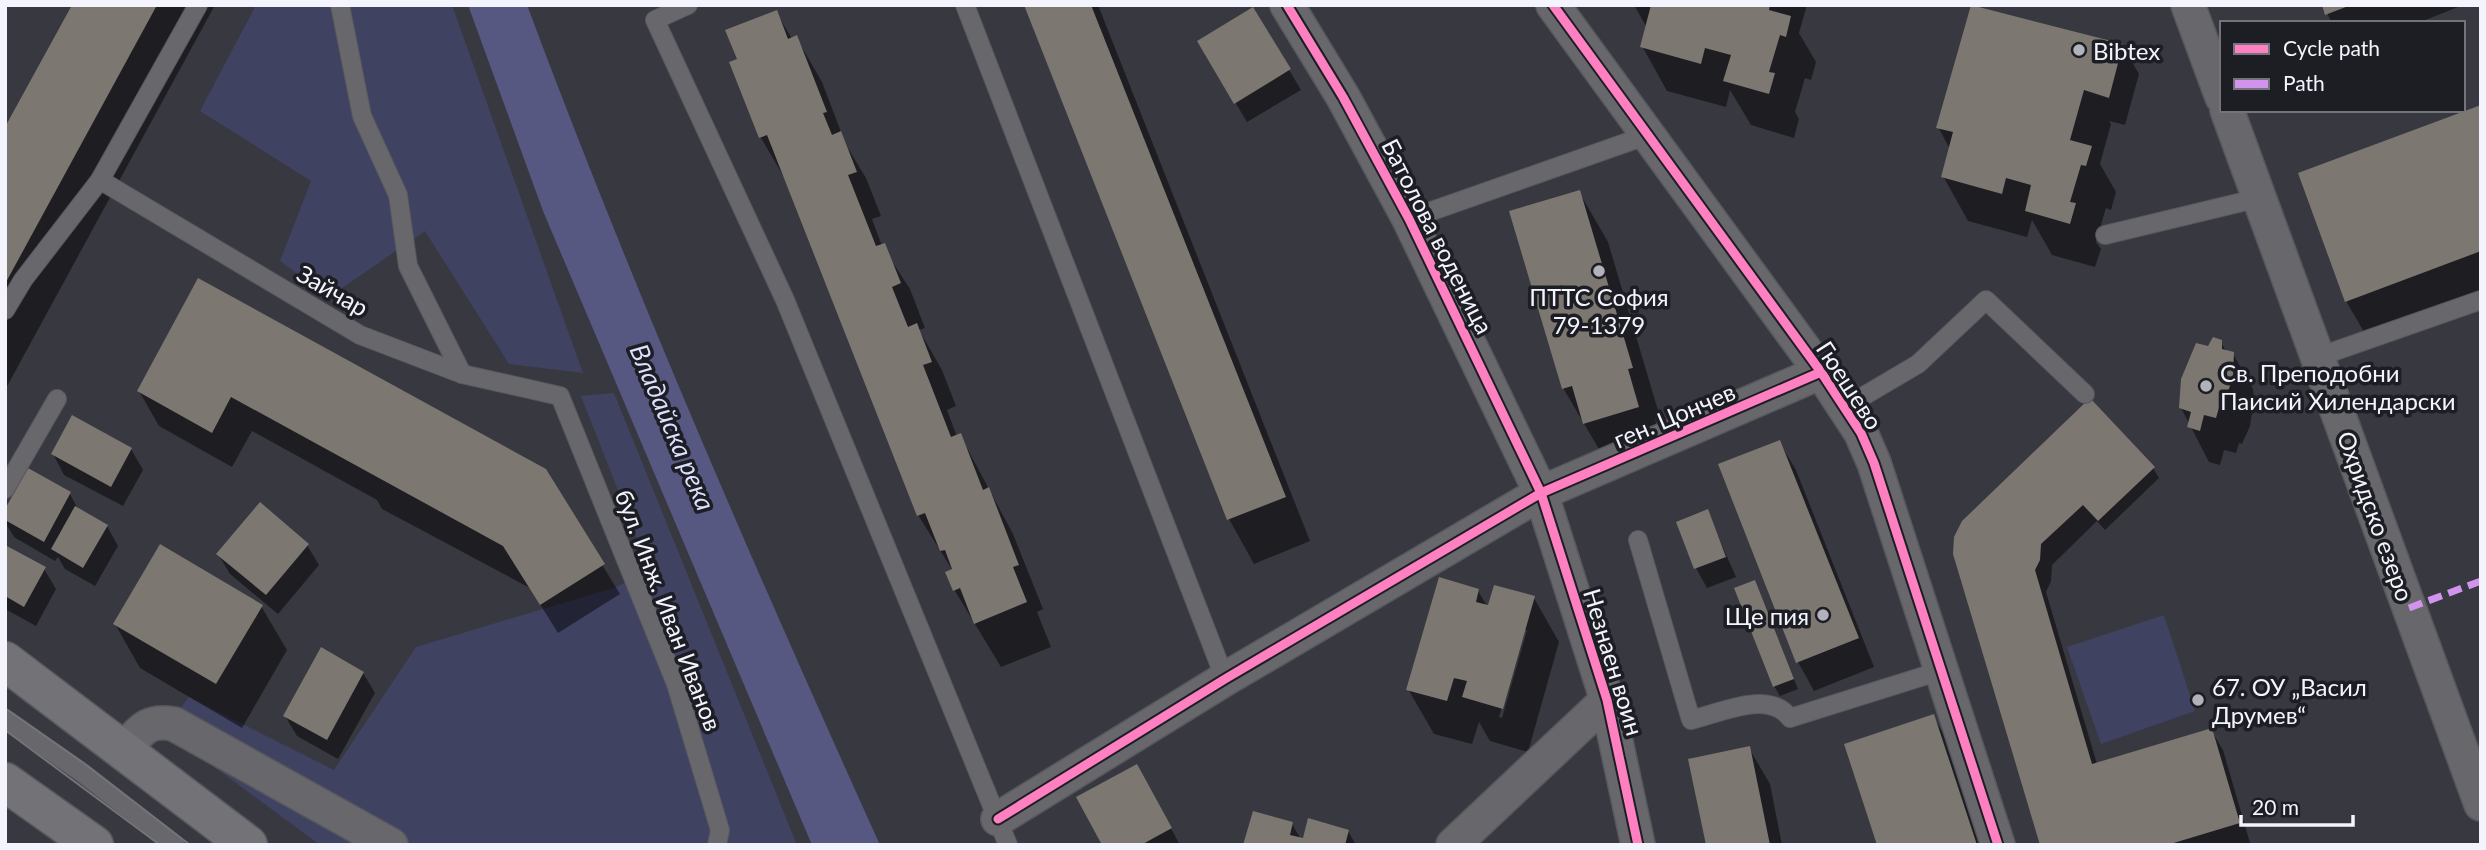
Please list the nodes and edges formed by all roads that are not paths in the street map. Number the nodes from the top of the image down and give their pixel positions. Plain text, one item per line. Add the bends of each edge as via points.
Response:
1 (198, 5) edge
2 (340, 5) edge
3 (688, 5) edge
4 (965, 5) edge
5 (1287, 5) edge
6 (1553, 5) edge
7 (2188, 5) edge
8 (2220, 92) edge
9 (2228, 112) edge
10 (1648, 135) junction
11 (100, 180) junction
12 (2259, 198) junction
13 (1409, 219) junction
14 (2105, 235) dead end
15 (2481, 300) edge
16 (5, 310) edge
17 (2318, 357) junction
18 (1821, 372) junction
19 (462, 374) junction
20 (2085, 394) dead end
21 (560, 396) joint
22 (57, 399) dead end
23 (1846, 407) junction
24 (5, 489) edge
25 (1541, 492) junction
26 (1638, 540) dead end
27 (5, 661) edge
28 (1940, 671) junction
29 (1224, 679) junction
30 (1607, 700) junction
31 (5, 719) edge
32 (124, 750) junction
33 (5, 782) edge
34 (2481, 804) edge
35 (1003, 832) edge
36 (94, 845) edge
37 (175, 845) edge
38 (248, 845) edge
39 (391, 845) edge
40 (717, 845) edge
41 (1453, 845) edge
42 (1639, 845) edge
43 (1998, 845) edge

1 - 11 lane
2 - 19 lane via 362,116 398,195 408,266
3 - 35 lane via 655,20 785,300
4 - 29 lane
5 - 13 street, Батолова воденица
6 - 10 street, Гюешево
7 - 8 street
9 - 12 street, Охридско езеро
10 - 13 lane
10 - 18 street, Гюешево
11 - 16 lane
11 - 19 lane, Зайчар via 360,335
12 - 14 lane
12 - 17 street, Охридско езеро
13 - 25 street, Батолова воденица
15 - 17 lane
17 - 34 street, Охридско езеро
18 - 23 street, Гюешево
18 - 25 street, ген. Цончев
19 - 21 lane, Зайчар
20 - 23 lane via 1986,300 1918,364
21 - 40 lane, бул. Инж. Иван Иванов via 676,684 720,830
22 - 24 lane
23 - 28 street, Гюешево via 1874,463
25 - 29 street, ген. Цончев
25 - 30 street, Незнаен воин
26 - 28 lane via 1691,720 1769,703 1782,707 1790,719
27 - 32 main road
28 - 43 street, Гюешево
29 - 35 street, ген. Цончев
30 - 41 street
30 - 42 street, Незнаен воин
31 - 37 lane
32 - 38 main road
32 - 39 street via 144,727 158,721 174,724
33 - 36 main road

